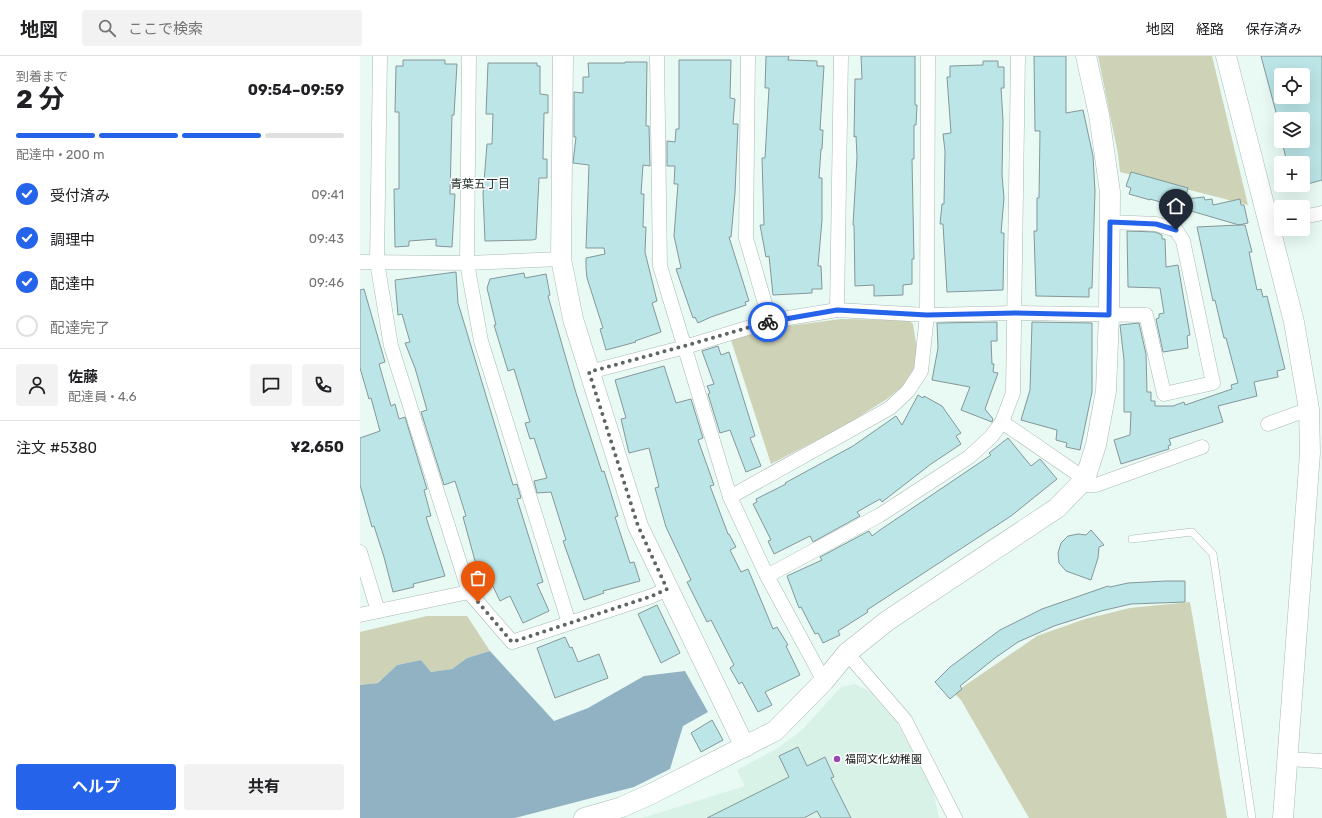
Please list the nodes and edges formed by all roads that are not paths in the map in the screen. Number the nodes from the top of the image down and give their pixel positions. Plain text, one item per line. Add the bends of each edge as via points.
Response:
1 (380, 56) edge
2 (469, 56) edge
3 (563, 56) edge
4 (657, 56) edge
5 (748, 56) edge
6 (841, 56) edge
7 (928, 56) edge
8 (1018, 56) edge
9 (1086, 56) edge
10 (1226, 56) edge
11 (1322, 213) edge
12 (1310, 216) edge
13 (1274, 217) edge
14 (1110, 222) junction
15 (1278, 236) edge
16 (561, 259) junction
17 (360, 262) edge
18 (377, 262) junction
19 (467, 263) junction
20 (837, 310) junction
21 (1015, 313) junction
22 (927, 315) junction
23 (1109, 315) junction
24 (770, 321) junction
25 (684, 346) junction
26 (589, 372) junction
27 (1309, 409) junction
28 (1002, 422) junction
29 (1268, 424) dead end
30 (1202, 447) dead end
31 (1316, 453) edge
32 (1083, 482) junction
33 (730, 497) junction
34 (1132, 539) dead end
35 (360, 552) edge
36 (767, 576) junction
37 (667, 589) junction
38 (469, 592) junction
39 (378, 611) junction
40 (360, 615) edge
41 (570, 623) junction
42 (846, 653) junction
43 (824, 681) junction
44 (745, 747) junction
45 (1288, 759) junction
46 (1322, 761) edge
47 (944, 800) junction
48 (584, 818) edge
49 (947, 818) edge
50 (954, 818) edge
51 (1252, 818) edge
52 (1283, 818) edge

1 - 18 street
2 - 19 street
3 - 16 street
4 - 25 street via 660,266
5 - 24 street via 746,238
6 - 20 street
7 - 22 street
8 - 21 street
9 - 14 street via 1099,115 1110,192
10 - 13 street
11 - 12 street
14 - 23 street
14 - 23 street via 1156,224 1176,230 1183,241 1213,383 1164,394 1146,315
15 - 27 street
16 - 19 street
16 - 26 street via 573,319
17 - 18 street
18 - 19 street
18 - 38 street via 391,346
19 - 41 street via 481,341
20 - 22 street
20 - 24 street
21 - 22 street
21 - 23 street
21 - 28 street via 1013,393
22 - 33 street via 922,371 908,391 890,408
23 - 32 street via 1106,391 1096,445
24 - 25 street
25 - 26 street
25 - 33 street
26 - 37 street via 638,526
27 - 29 street
27 - 31 street
28 - 32 street
28 - 36 street via 991,437 969,457 880,515
30 - 32 street via 1096,485
31 - 45 street
32 - 42 street via 1057,508 887,621
33 - 36 street
34 - 51 lane via 1192,532 1213,554
35 - 39 street
36 - 43 street
37 - 41 street
37 - 44 street
38 - 39 street
38 - 41 street via 512,642
39 - 40 street
42 - 43 street
42 - 47 street via 905,720
43 - 44 street via 775,731
44 - 48 street via 622,807
45 - 46 street
45 - 52 street
47 - 49 street
47 - 50 street

